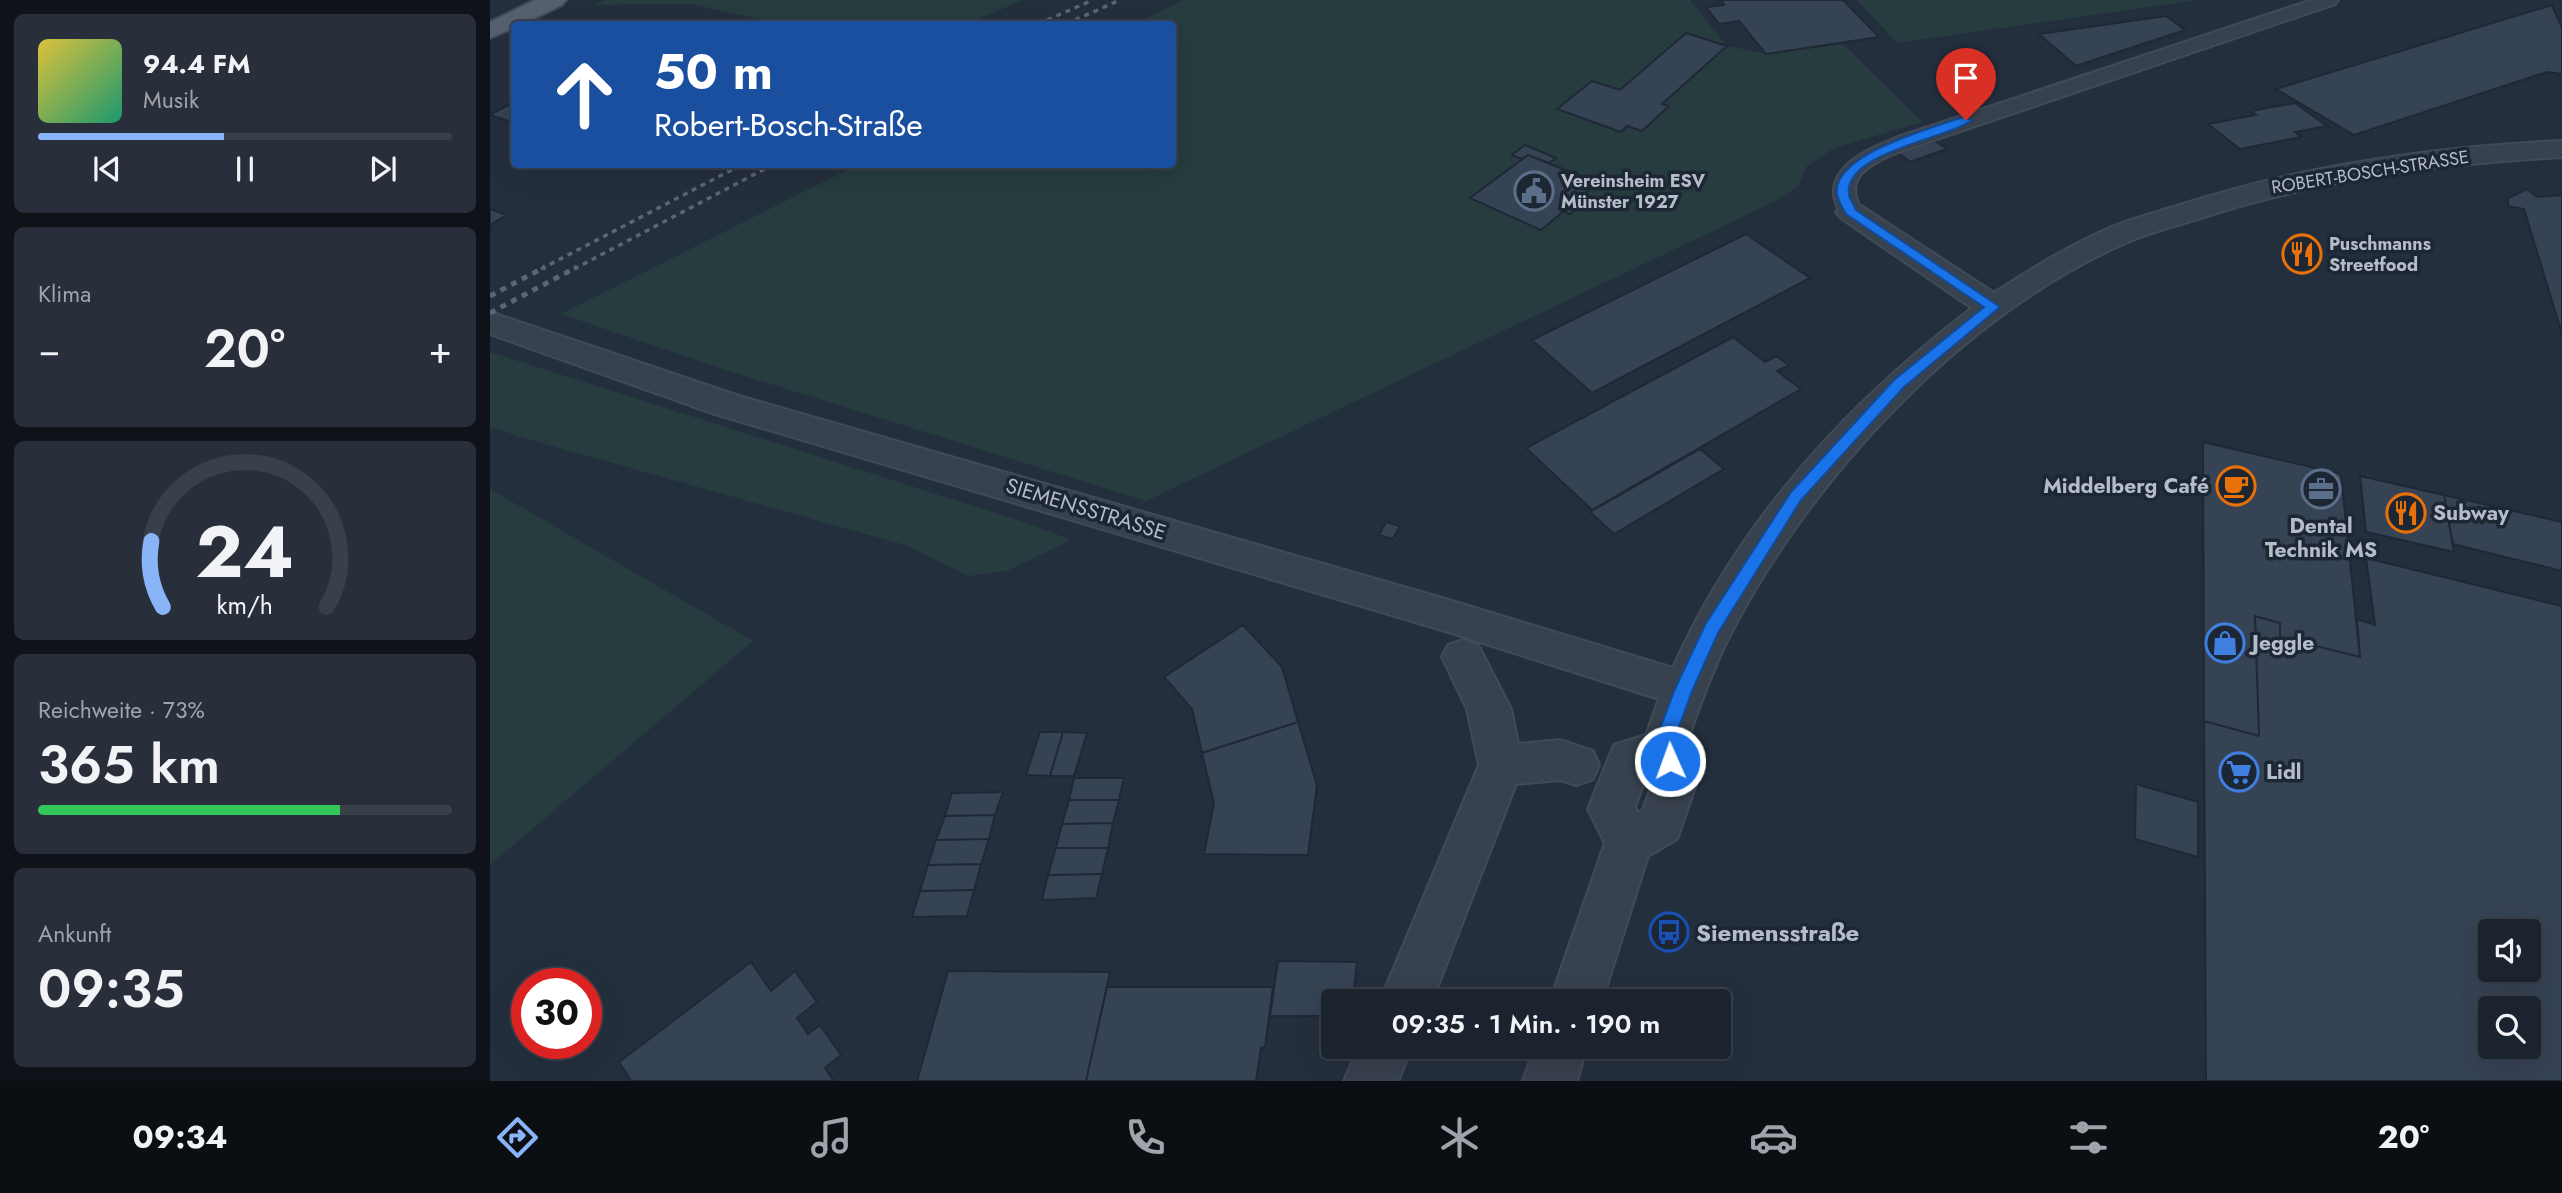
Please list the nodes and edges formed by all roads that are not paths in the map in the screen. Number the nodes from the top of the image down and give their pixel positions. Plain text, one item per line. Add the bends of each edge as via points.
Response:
1 (554, 0) edge
2 (2329, 0) edge
3 (490, 31) edge
4 (2562, 149) edge
5 (1851, 212) joint
6 (1993, 307) junction
7 (490, 323) edge
8 (1463, 657) dead end
9 (1684, 689) junction
10 (1501, 765) junction
11 (1577, 765) dead end
12 (1411, 989) edge
13 (1580, 989) edge
14 (1380, 1059) edge
15 (1557, 1059) edge
16 (1371, 1081) edge
17 (1550, 1081) edge

1 - 3 main road
2 - 5 lane via 1896,145 1857,166 1844,181 1843,195
4 - 6 street, ROBERT-BOSCH-STRASSE via 2428,160 2289,182 2215,202 2116,237 2053,268
5 - 6 street
6 - 9 street, ROBERT-BOSCH-STRASSE via 1899,383 1796,496 1711,630
7 - 9 street, SIEMENSSTRASSE via 726,405
8 - 10 street via 1489,709
9 - 13 street via 1662,750 1678,773 1661,824 1629,842
10 - 11 street via 1560,760
10 - 12 street
14 - 16 street
15 - 17 street

